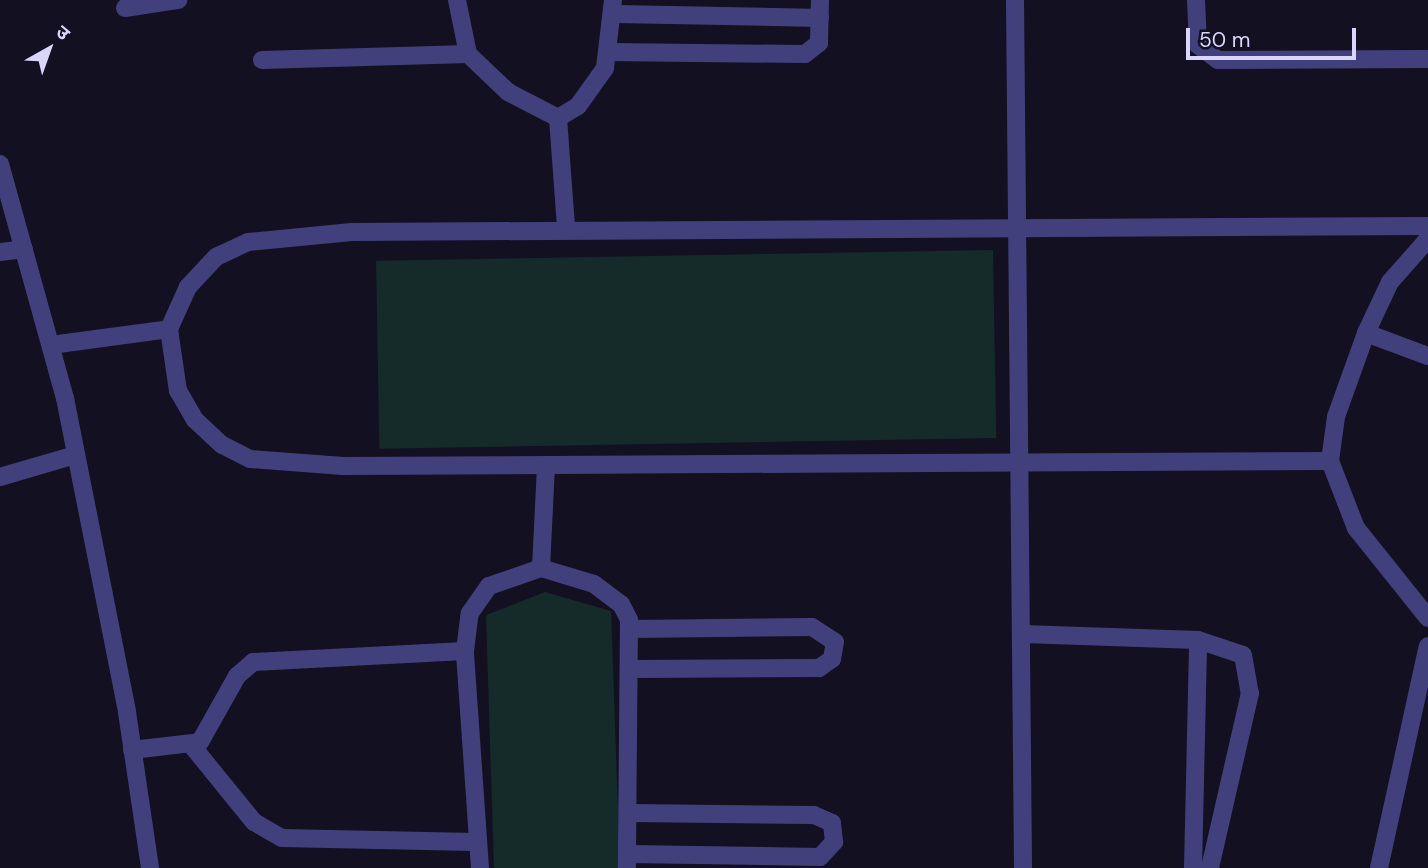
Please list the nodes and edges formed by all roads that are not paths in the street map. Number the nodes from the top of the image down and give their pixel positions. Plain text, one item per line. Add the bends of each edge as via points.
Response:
1 (178, 0) edge
2 (457, 0) edge
3 (820, 0) edge
4 (1016, 0) edge
5 (1196, 0) edge
6 (615, 7) edge
7 (125, 8) dead end
8 (820, 19) junction
9 (608, 52) junction
10 (468, 54) junction
11 (1428, 59) edge
12 (261, 60) dead end
13 (558, 118) junction
14 (0, 164) edge
15 (1428, 226) edge
16 (566, 228) junction
17 (1016, 232) junction
18 (1428, 239) edge
19 (24, 249) junction
20 (0, 252) edge
21 (169, 329) junction
22 (1366, 332) junction
23 (51, 345) junction
24 (1428, 356) edge
25 (75, 455) junction
26 (1330, 461) junction
27 (1022, 463) junction
28 (546, 465) junction
29 (0, 477) edge
30 (541, 568) junction
31 (1428, 618) edge
32 (629, 629) junction
33 (1023, 634) junction
34 (1198, 640) junction
35 (1428, 646) edge
36 (465, 651) junction
37 (632, 669) junction
38 (193, 747) junction
39 (132, 750) junction
40 (630, 813) junction
41 (474, 842) junction
42 (628, 861) edge
43 (150, 868) edge
44 (480, 868) edge
45 (1023, 868) edge
46 (1193, 868) edge
47 (1210, 868) edge
48 (1379, 868) edge

1 - 7 street
2 - 10 street
3 - 8 street
4 - 17 street
5 - 11 street via 1198,46 1218,60
6 - 8 street
6 - 9 street
8 - 9 street via 819,43 805,54
9 - 13 street via 592,90
10 - 12 street
10 - 13 street via 508,92
13 - 16 street
14 - 19 street
15 - 17 street
16 - 17 street
16 - 21 street via 352,232 248,242 216,257 188,287
17 - 27 street
18 - 22 street via 1390,282
19 - 20 street
19 - 23 street
21 - 23 street
21 - 28 street via 178,391 195,420 250,459
22 - 24 street
22 - 26 street via 1336,417
23 - 25 street
25 - 29 street
25 - 39 street
26 - 27 street
26 - 31 street via 1356,528
27 - 28 street
27 - 33 street
28 - 30 street
30 - 32 street via 610,594 621,604
30 - 36 street via 506,575 477,597
32 - 37 street
32 - 37 street via 812,626 835,642 832,659 819,668
33 - 34 street
33 - 45 street
34 - 46 street
34 - 47 street via 1243,655 1251,674
35 - 48 street
36 - 38 street via 253,662 237,676 209,733
36 - 41 street
37 - 40 street
38 - 39 street
38 - 41 street via 254,822 282,838
39 - 43 street
40 - 42 street
40 - 42 street via 814,816 832,823 834,834 832,850 820,857
41 - 44 street

